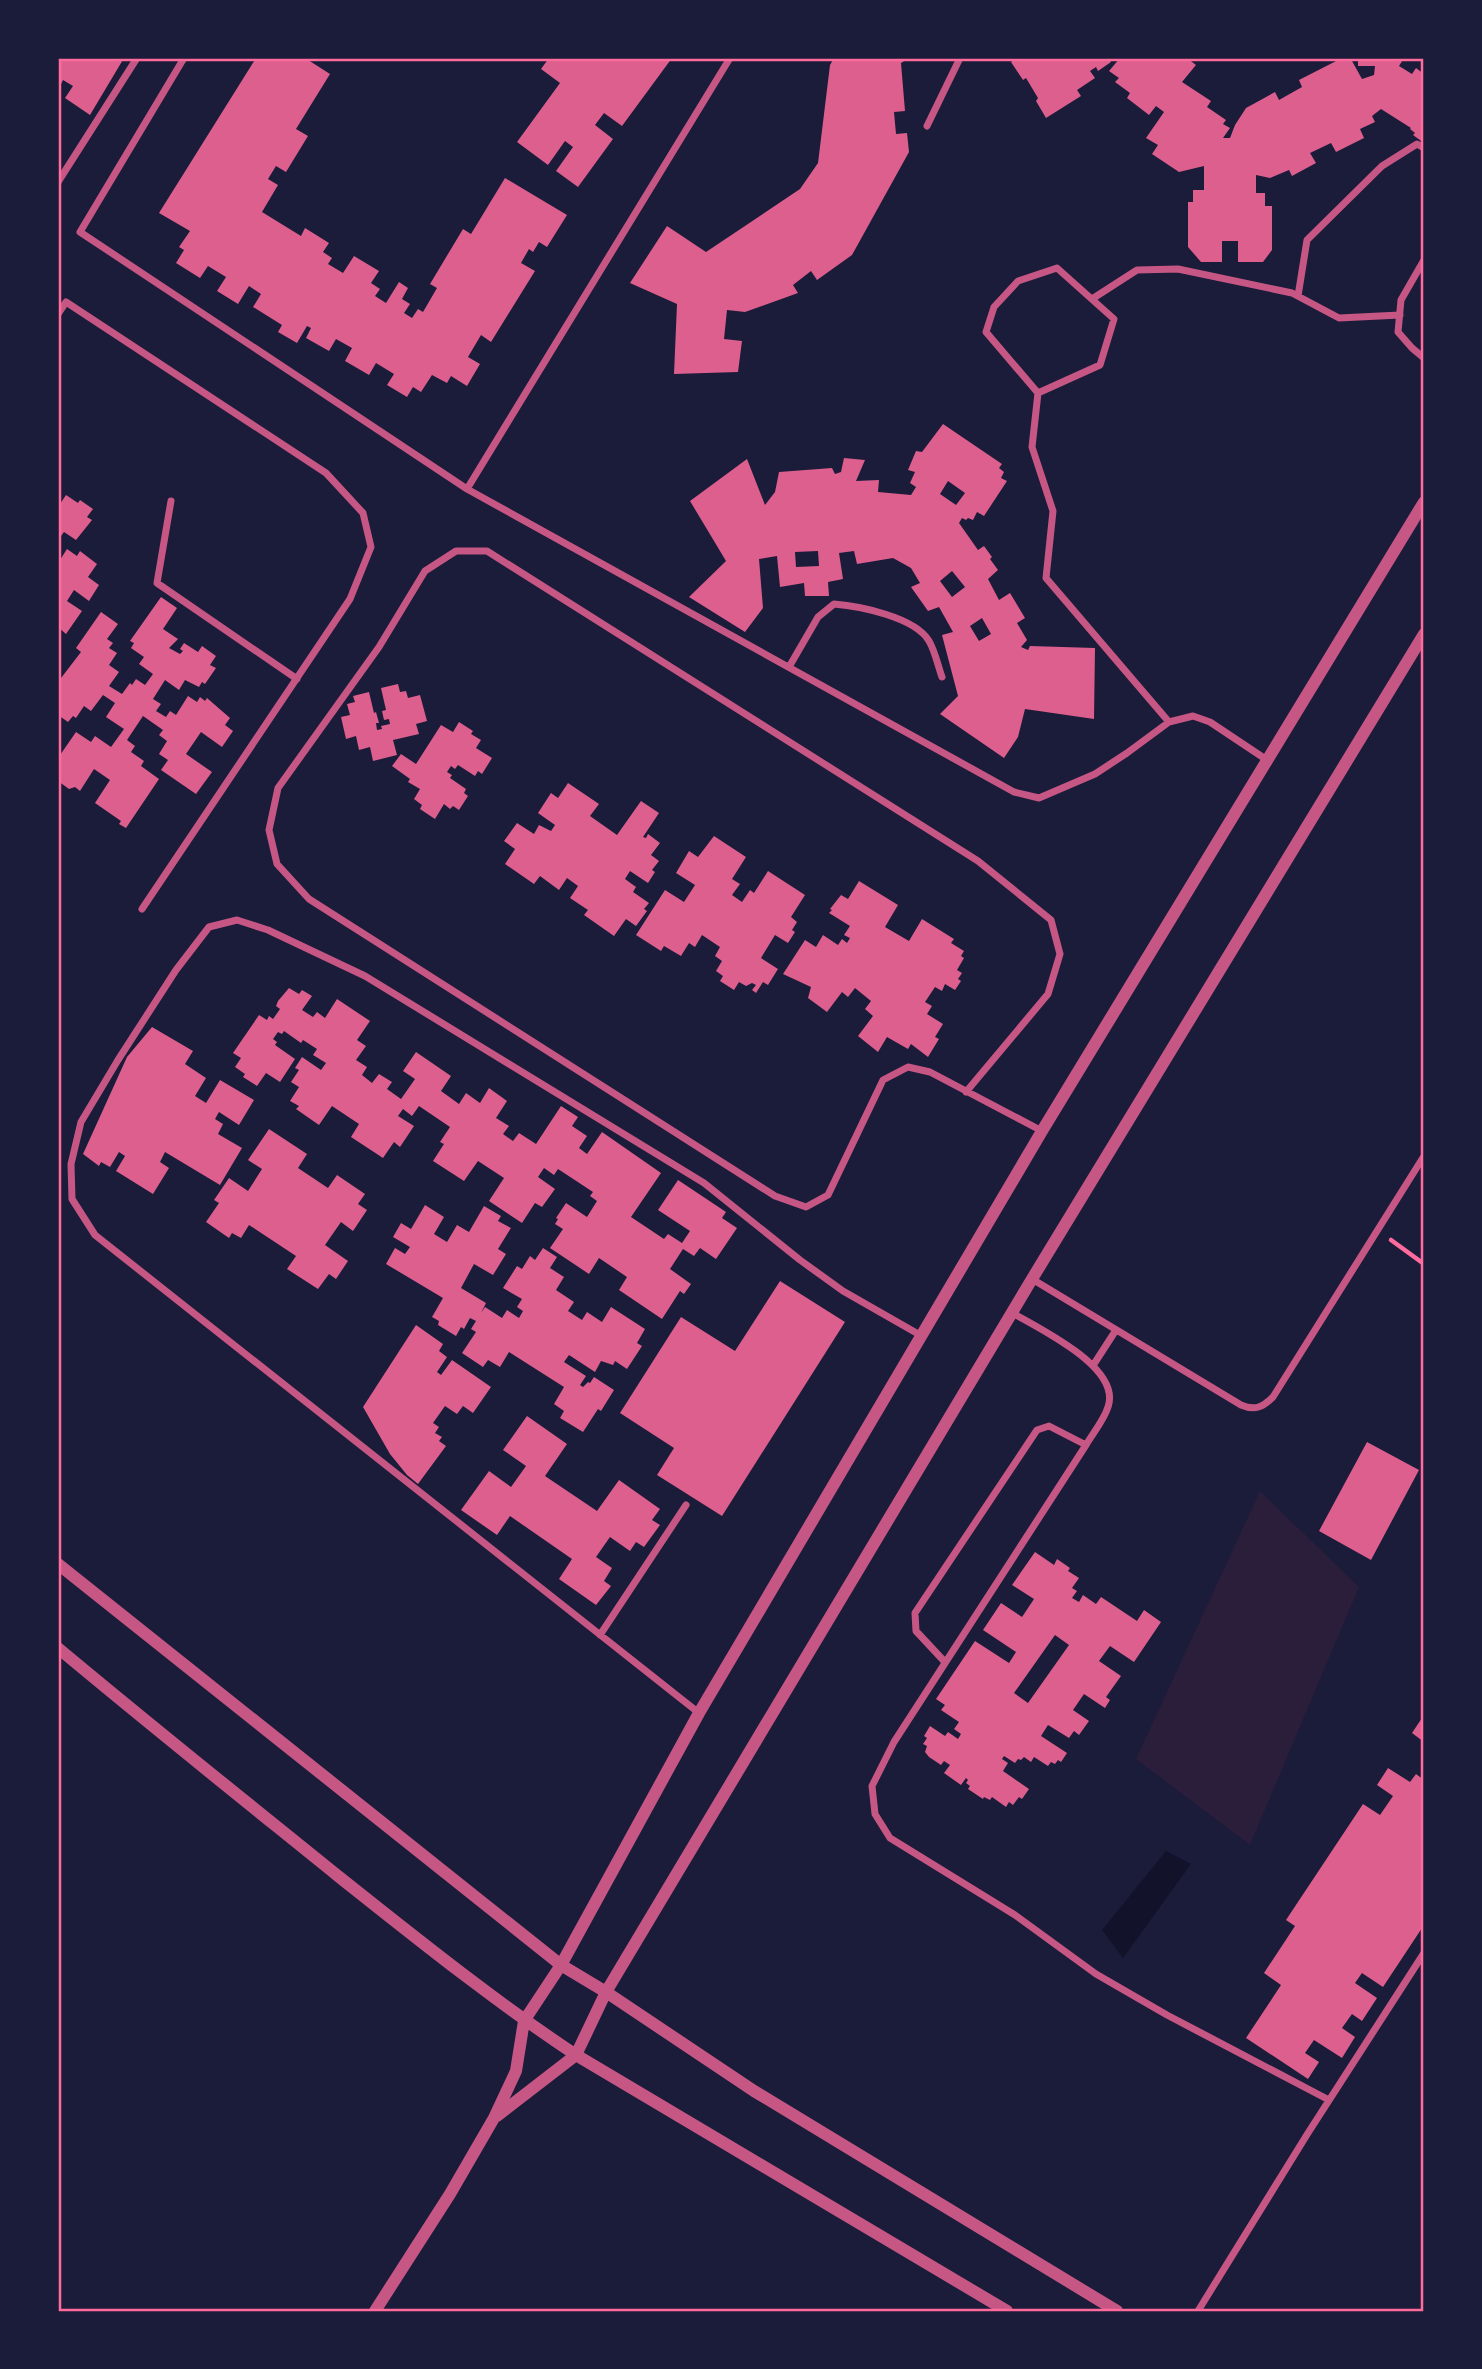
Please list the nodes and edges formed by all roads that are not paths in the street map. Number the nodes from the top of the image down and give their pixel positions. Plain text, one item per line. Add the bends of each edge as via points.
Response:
1 (137, 58) edge
2 (184, 58) edge
3 (730, 58) edge
4 (960, 58) edge
5 (927, 126) dead end
6 (1424, 148) edge
7 (58, 182) edge
8 (1424, 260) edge
9 (1298, 296) junction
10 (1092, 299) junction
11 (58, 314) edge
12 (1400, 315) junction
13 (1424, 358) edge
14 (1038, 393) junction
15 (467, 489) junction
16 (172, 501) dead end
17 (1424, 502) edge
18 (1424, 634) edge
19 (789, 667) junction
20 (942, 677) dead end
21 (297, 679) junction
22 (1169, 722) junction
23 (1267, 760) junction
24 (142, 908) dead end
25 (966, 1092) junction
26 (1042, 1131) junction
27 (1424, 1156) edge
28 (1032, 1279) junction
29 (1011, 1312) junction
30 (1116, 1330) junction
31 (920, 1335) junction
32 (1094, 1364) junction
33 (1086, 1445) junction
34 (686, 1505) dead end
35 (58, 1564) edge
36 (600, 1635) junction
37 (58, 1648) edge
38 (944, 1661) junction
39 (699, 1713) junction
40 (1424, 1953) edge
41 (561, 1965) junction
42 (606, 1992) junction
43 (524, 2021) junction
44 (576, 2055) junction
45 (1328, 2100) junction
46 (494, 2118) junction
47 (375, 2311) edge
48 (1007, 2311) edge
49 (1117, 2311) edge
50 (1198, 2311) edge

1 - 7 street
2 - 15 street via 80,232
3 - 15 street
4 - 5 street
6 - 9 street via 1417,144 1382,166 1307,240
8 - 12 street via 1401,300
9 - 10 street via 1178,269 1137,270
9 - 12 street via 1339,318
10 - 14 street via 1114,319 1100,365
10 - 14 street via 1057,268 1018,281 994,307 986,332
11 - 21 street via 66,302 77,309 326,473 363,513 371,547 350,599
12 - 13 street via 1398,332
14 - 22 street via 1032,447 1053,511 1046,578
15 - 19 street
16 - 21 street via 158,583
17 - 23 street
18 - 28 street
19 - 20 street via 818,617 834,604 883,613 910,625 929,639
19 - 22 street via 1014,792 1039,798 1094,774
21 - 24 street
22 - 23 street via 1193,716 1210,722
23 - 26 street
25 - 25 street via 930,1072 908,1067 883,1080 828,1195 806,1207 775,1196 309,899 277,864 269,830 278,788 379,647 425,571 456,551 486,551 978,861 1051,920 1060,954 1048,994
25 - 26 street
26 - 31 street
27 - 30 street via 1273,1396 1259,1408 1241,1405
28 - 29 street
28 - 30 street
29 - 32 street
29 - 42 street
30 - 32 street
31 - 36 street via 843,1291 704,1183 365,976 237,920 209,927 169,981 81,1122 71,1164 72,1199 95,1235
31 - 39 street
32 - 33 street via 1108,1385 1109,1405
33 - 38 street
33 - 38 street via 1049,1426 1037,1430 915,1613 916,1631
34 - 36 street
35 - 41 street
36 - 39 street
37 - 43 street
38 - 45 street via 872,1786 875,1814 890,1838 1015,1915 1096,1974
39 - 41 street
40 - 45 street
41 - 42 street
41 - 43 street
42 - 44 street
42 - 49 street via 754,2091
43 - 44 street
43 - 46 street via 516,2071
44 - 46 street
44 - 48 street
45 - 50 street
46 - 47 street

